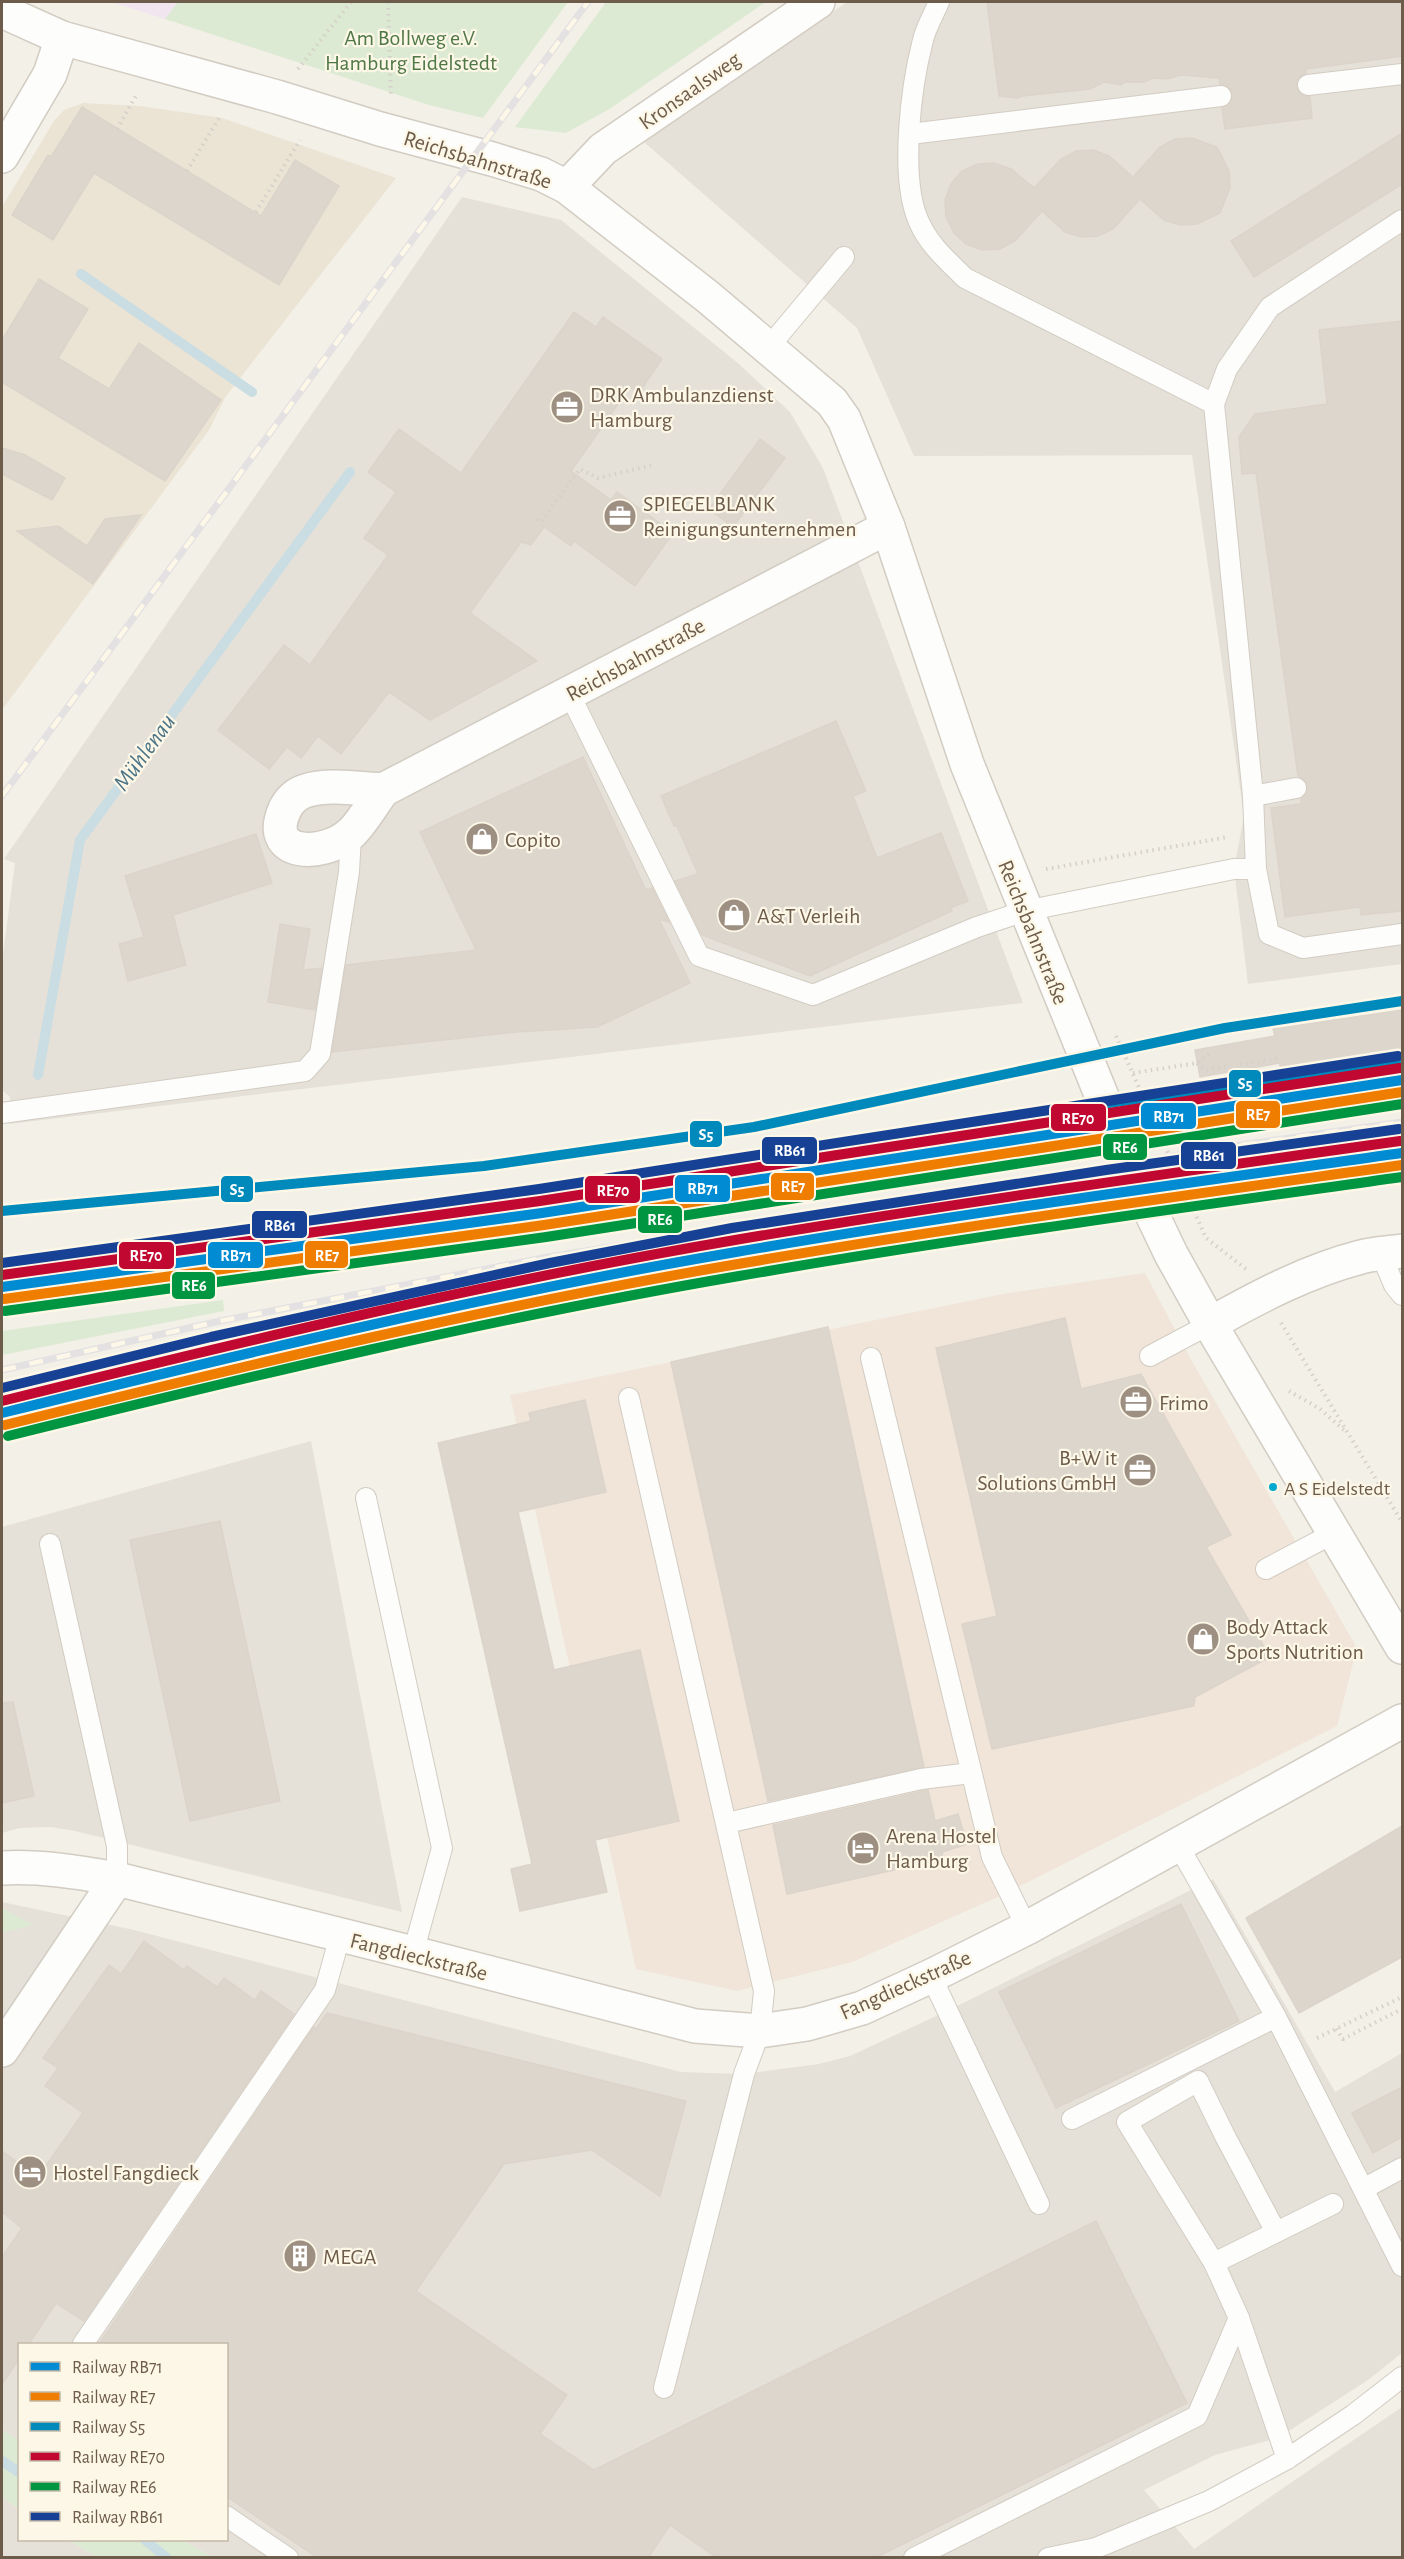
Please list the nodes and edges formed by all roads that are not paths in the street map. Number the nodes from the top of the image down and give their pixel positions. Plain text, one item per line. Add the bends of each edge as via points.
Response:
1 (818, 2) edge
2 (939, 2) edge
3 (2, 11) edge
4 (62, 38) junction
5 (1402, 74) edge
6 (1308, 85) dead end
7 (1221, 96) dead end
8 (910, 134) junction
9 (2, 156) edge
10 (567, 188) junction
11 (1402, 220) edge
12 (844, 258) dead end
13 (768, 348) junction
14 (1214, 404) junction
15 (888, 527) junction
16 (569, 693) junction
17 (1296, 788) dead end
18 (383, 790) junction
19 (1253, 796) junction
20 (351, 834) junction
21 (1256, 869) junction
22 (1038, 908) junction
23 (1402, 934) edge
24 (2, 1113) edge
25 (1392, 1252) edge
26 (1402, 1295) edge
27 (1210, 1324) junction
28 (1150, 1356) dead end
29 (871, 1358) dead end
30 (629, 1398) dead end
31 (366, 1498) dead end
32 (1334, 1533) junction
33 (50, 1544) dead end
34 (1266, 1569) dead end
35 (1402, 1647) edge
36 (1402, 1721) edge
37 (971, 1773) junction
38 (727, 1823) junction
39 (1178, 1845) junction
40 (2, 1868) edge
41 (117, 1880) junction
42 (1026, 1928) junction
43 (340, 1936) junction
44 (413, 1953) junction
45 (931, 1976) junction
46 (1276, 2017) junction
47 (760, 2031) junction
48 (2, 2050) edge
49 (1072, 2119) dead end
50 (1402, 2168) edge
51 (1363, 2189) junction
52 (1039, 2204) dead end
53 (1334, 2204) dead end
54 (1276, 2232) junction
55 (1214, 2263) junction
56 (1402, 2266) edge
57 (1239, 2318) junction
58 (84, 2343) edge
59 (1402, 2377) edge
60 (664, 2388) dead end
61 (1287, 2459) junction
62 (228, 2517) edge
63 (1100, 2553) edge
64 (288, 2558) edge
65 (914, 2558) edge
66 (1048, 2558) edge

1 - 10 street, Kronsaalsweg via 603,150
2 - 8 lane via 923,38 910,107
3 - 4 street, Reichsbahnstraße
4 - 9 street via 50,74
4 - 10 street, Reichsbahnstraße via 492,159 541,174
5 - 6 lane
7 - 8 lane
8 - 14 lane via 909,186 918,220 933,247 965,278
10 - 13 street, Reichsbahnstraße
11 - 14 lane via 1270,307 1227,369
12 - 13 lane
13 - 15 street, Reichsbahnstraße via 832,402 844,419
14 - 19 lane
15 - 16 street, Reichsbahnstraße
15 - 22 street, Reichsbahnstraße via 967,764
16 - 18 street, Reichsbahnstraße
16 - 22 lane via 699,956 813,995 977,927
17 - 19 lane
18 - 20 street, Reichsbahnstraße
18 - 20 street, Reichsbahnstraße via 305,791 289,801 281,819 282,837 293,848 312,851 332,846
19 - 21 lane
20 - 24 lane via 350,873 320,1054 305,1071
21 - 22 lane via 1234,869
21 - 23 lane via 1269,934 1303,948
22 - 27 street, Reichsbahnstraße via 1095,1080 1137,1183
25 - 26 lane via 1394,1285
25 - 27 street via 1363,1256 1302,1277
27 - 28 lane
27 - 32 street, Reichsbahnstraße
29 - 37 lane
30 - 38 lane
31 - 44 lane via 442,1848
32 - 34 lane
32 - 35 street, Reichsbahnstraße
33 - 41 lane via 117,1846
36 - 39 street, Fangdieckstraße
37 - 38 lane via 921,1779
37 - 42 lane via 992,1857
38 - 47 lane via 764,1991
39 - 42 street, Fangdieckstraße
39 - 46 lane
40 - 41 street, Fangdieckstraße via 69,1870
41 - 43 street, Fangdieckstraße
41 - 48 street
42 - 45 street, Fangdieckstraße
43 - 44 street, Fangdieckstraße
43 - 58 lane via 325,1990
44 - 47 street, Fangdieckstraße via 695,2026
45 - 47 street, Fangdieckstraße via 861,2008 807,2024
45 - 52 lane
46 - 49 lane
46 - 51 lane
47 - 60 lane via 741,2085
50 - 51 lane
51 - 56 lane
53 - 54 lane
54 - 55 lane
54 - 55 lane via 1198,2081 1127,2122
55 - 57 lane
57 - 61 lane
57 - 65 lane via 1197,2416
59 - 61 lane
61 - 63 lane
62 - 64 lane
63 - 66 lane

